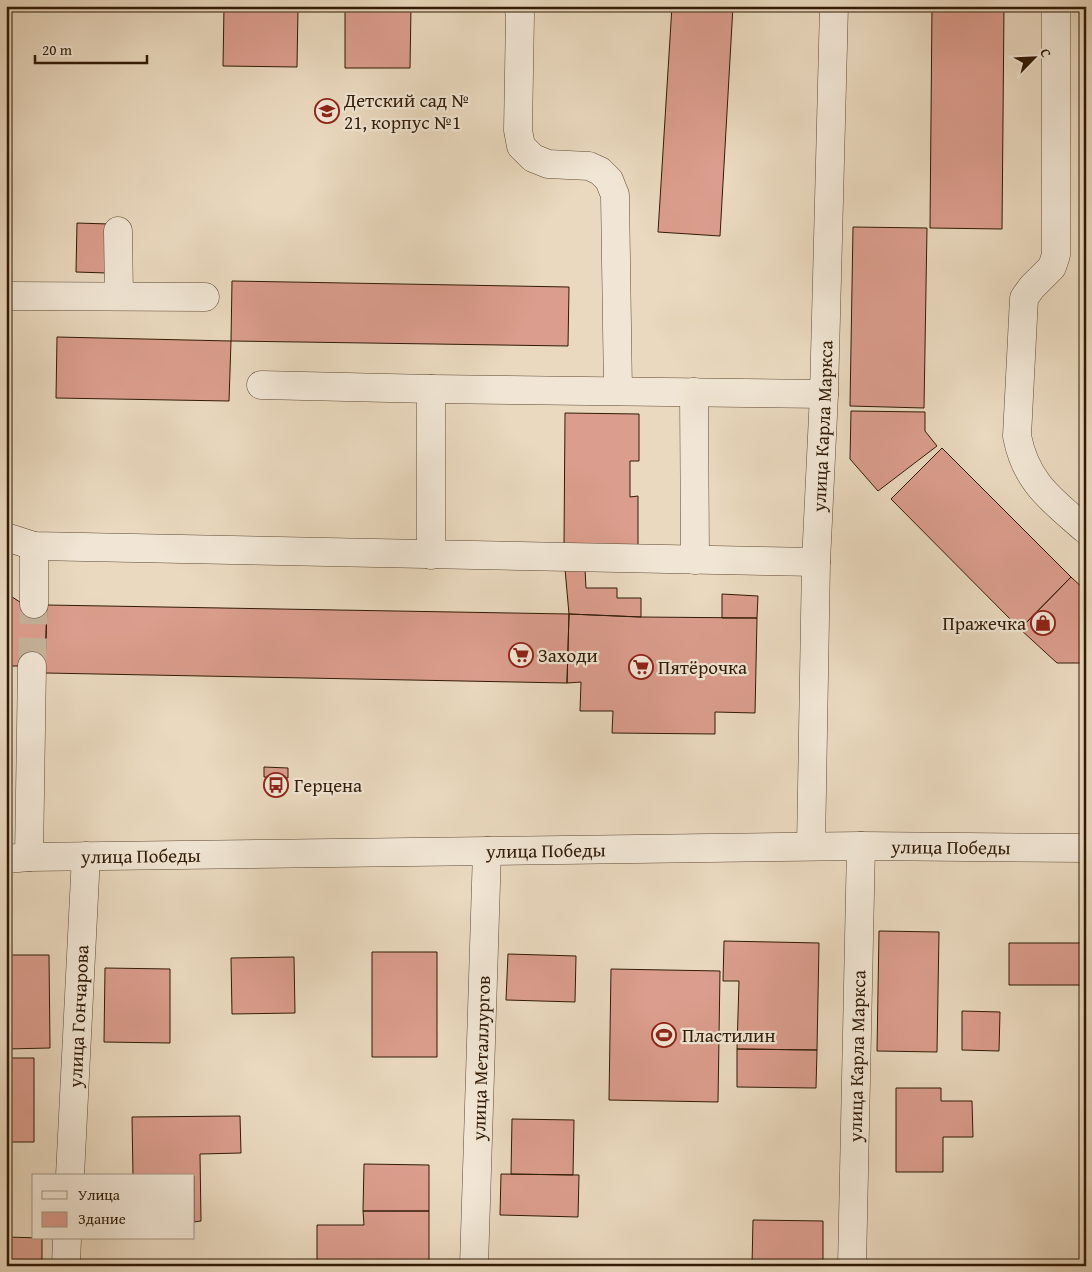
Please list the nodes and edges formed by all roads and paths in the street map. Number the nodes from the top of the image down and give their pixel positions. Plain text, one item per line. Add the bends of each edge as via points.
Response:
1 (518, 6) edge
2 (834, 6) edge
3 (1056, 6) edge
4 (118, 231) dead end
5 (6, 296) edge
6 (119, 296) junction
7 (205, 297) dead end
8 (261, 385) dead end
9 (431, 390) junction
10 (618, 391) junction
11 (694, 392) junction
12 (824, 394) junction
13 (1086, 530) edge
14 (6, 537) edge
15 (34, 546) junction
16 (431, 555) junction
17 (695, 560) junction
18 (816, 562) junction
19 (34, 604) tunnel mouth
20 (32, 666) tunnel mouth
21 (811, 846) junction
22 (861, 846) junction
23 (1086, 848) edge
24 (487, 851) junction
25 (86, 856) junction
26 (18, 858) edge
27 (70, 1174) edge
28 (67, 1240) edge
29 (66, 1266) edge
30 (474, 1266) edge
31 (852, 1266) edge

1 - 10 street via 518,130 522,146 533,158 548,164 589,166 600,171 609,180 615,195
2 - 12 street, улица Карла Маркса
3 - 13 street via 1056,255 1052,268 1024,298 1017,436 1027,468 1044,494
4 - 6 street
5 - 6 street
6 - 7 street
8 - 9 street
9 - 10 street
9 - 16 street
10 - 11 street
11 - 12 street
11 - 17 street
12 - 18 street, улица Карла Маркса
14 - 15 street
15 - 16 street
15 - 19 street
16 - 17 street
17 - 18 street
18 - 21 street, улица Карла Маркса
20 - 26 street
21 - 22 street, улица Победы
21 - 24 street, улица Победы
22 - 23 street, улица Победы
22 - 31 street, улица Карла Маркса
24 - 25 street, улица Победы
24 - 30 street, улица Металлургов
25 - 26 street, улица Победы
25 - 27 street, улица Гончарова
28 - 29 street

